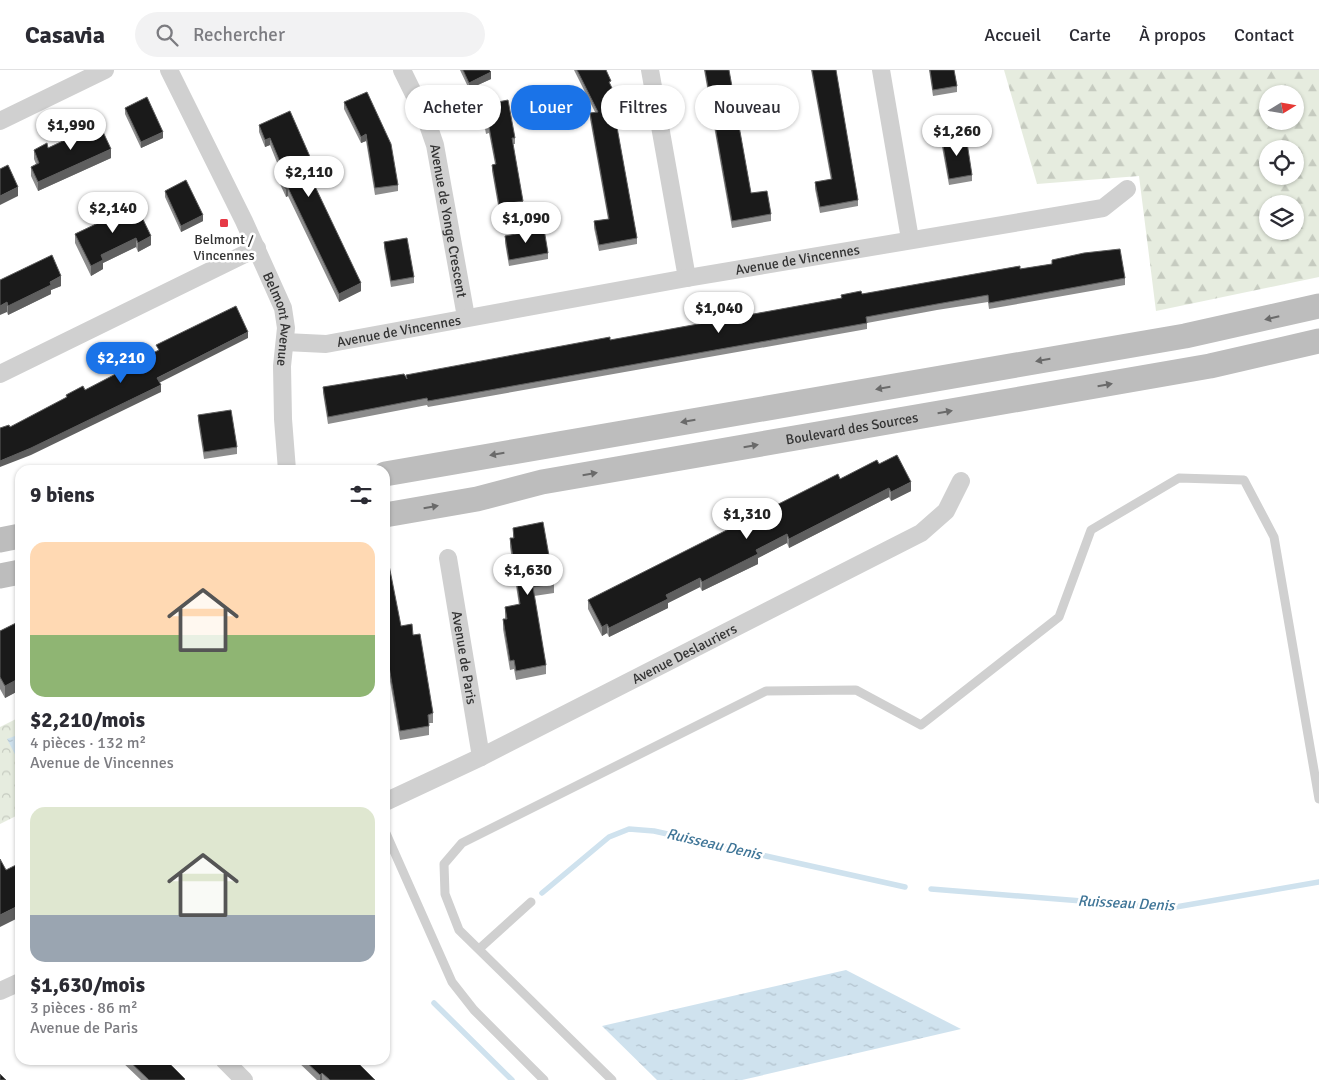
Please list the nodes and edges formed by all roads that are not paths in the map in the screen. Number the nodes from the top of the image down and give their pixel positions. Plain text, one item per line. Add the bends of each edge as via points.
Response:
1 (105, 70) edge
2 (169, 70) edge
3 (402, 70) edge
4 (650, 70) edge
5 (881, 70) edge
6 (0, 121) edge
7 (1127, 189) dead end
8 (910, 239) junction
9 (257, 248) junction
10 (687, 278) junction
11 (1319, 306) edge
12 (466, 317) junction
13 (1319, 341) edge
14 (285, 342) junction
15 (0, 374) edge
16 (288, 465) edge
17 (390, 473) edge
18 (961, 481) dead end
19 (390, 514) edge
20 (15, 537) edge
21 (0, 540) edge
22 (448, 558) dead end
23 (15, 573) edge
24 (0, 576) edge
25 (481, 757) junction
26 (1319, 799) edge
27 (390, 800) edge
28 (390, 842) edge
29 (531, 902) dead end
30 (479, 950) junction
31 (15, 984) edge
32 (0, 991) edge
33 (229, 1065) edge
34 (244, 1080) edge
35 (544, 1080) edge
36 (612, 1080) edge

1 - 6 street
2 - 9 street, Belmont Avenue
3 - 12 street, Avenue de Yonge Crescent via 435,145
4 - 10 street
5 - 8 street
7 - 8 street, Avenue de Vincennes via 1103,208
8 - 10 street, Avenue de Vincennes
9 - 14 street, Belmont Avenue via 283,308
9 - 15 street
10 - 12 street, Avenue de Vincennes
11 -> 17 main road via 1185,336
12 - 14 street, Avenue de Vincennes via 326,344
19 -> 13 main road, Boulevard des Sources via 477,499 542,482 1210,366
14 - 16 street, Belmont Avenue via 283,419
18 - 25 street, Avenue Deslauriers via 946,511 920,533
20 - 21 main road
22 - 25 street, Avenue de Paris
23 - 24 main road
25 - 27 street, Avenue Deslauriers
26 - 30 lane via 1274,537 1244,480 1179,478 1091,530 1059,617 921,725 856,690 766,691 462,843 444,864 445,894 460,930
28 - 35 lane via 452,982 474,1010
29 - 30 lane
30 - 36 lane
31 - 32 street
33 - 34 street

